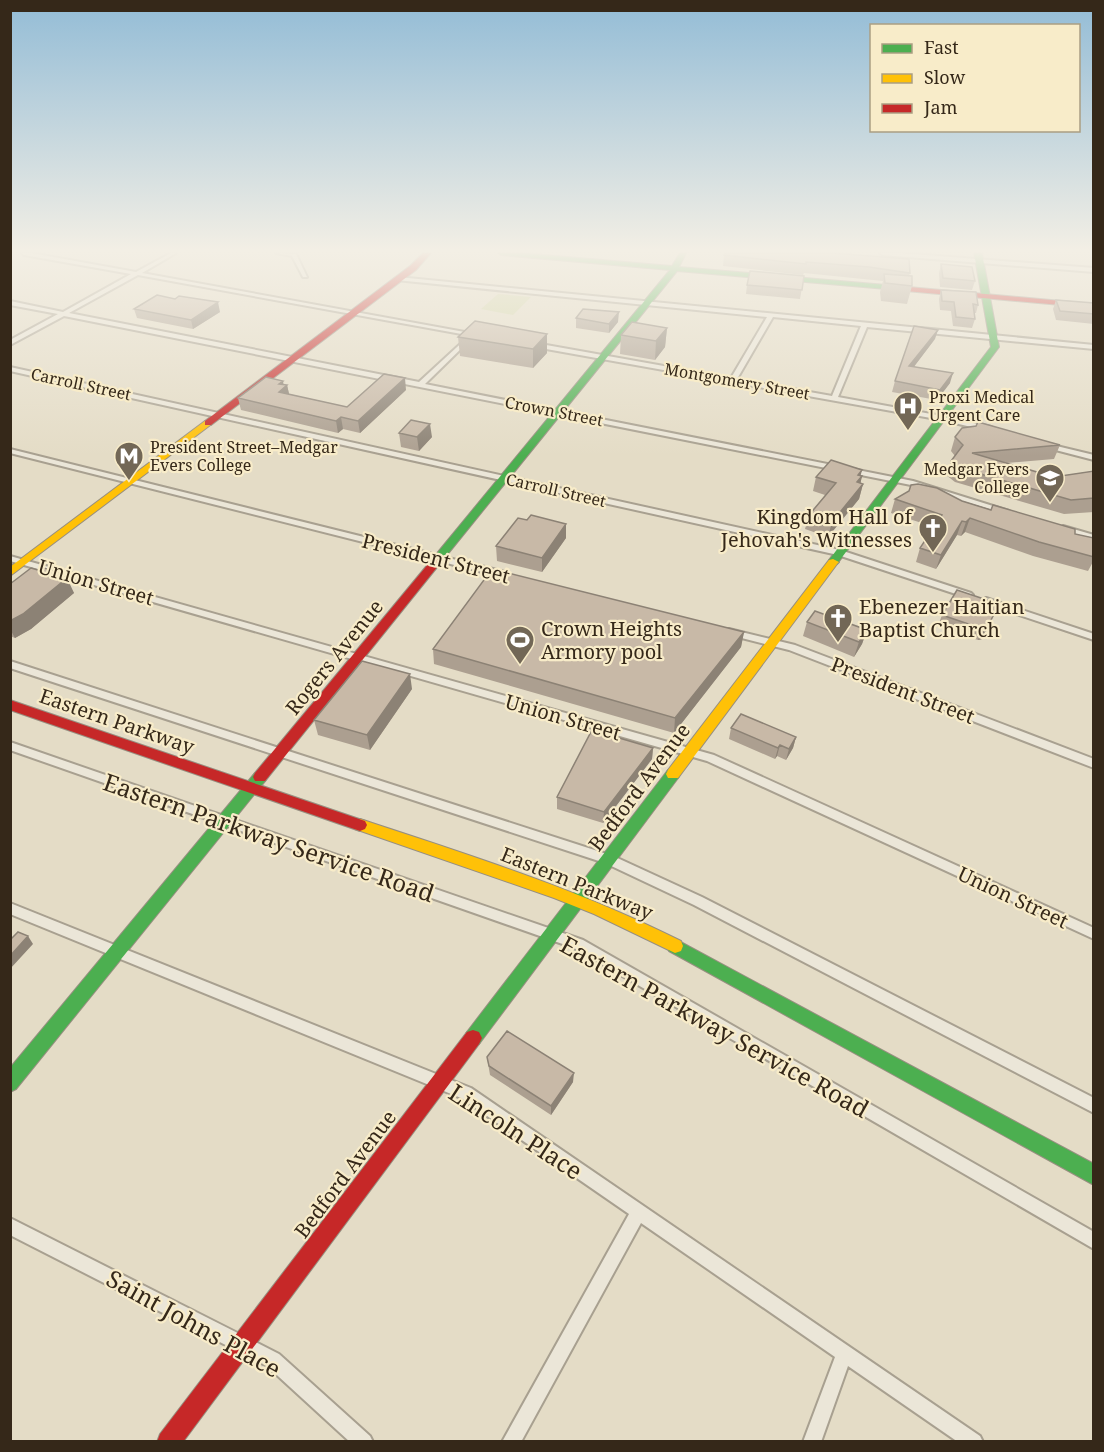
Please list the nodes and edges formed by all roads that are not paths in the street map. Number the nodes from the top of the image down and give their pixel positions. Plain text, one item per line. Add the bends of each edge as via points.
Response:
1 (51, 321) edge
2 (97, 321) edge
3 (342, 321) edge
4 (402, 321) edge
5 (633, 321) edge
6 (768, 321) edge
7 (825, 321) edge
8 (991, 321) edge
9 (865, 325) junction
10 (474, 334) junction
11 (492, 337) edge
12 (994, 337) junction
13 (10, 343) edge
14 (526, 343) edge
15 (1094, 347) edge
16 (603, 357) junction
17 (291, 359) junction
18 (10, 369) edge
19 (733, 381) junction
20 (420, 385) junction
21 (834, 399) junction
22 (558, 412) junction
23 (219, 415) junction
24 (942, 418) junction
25 (992, 430) edge
26 (1037, 442) edge
27 (10, 451) edge
28 (1094, 458) edge
29 (504, 478) junction
30 (896, 479) junction
31 (131, 481) junction
32 (1014, 514) edge
33 (1060, 527) edge
34 (1094, 538) edge
35 (840, 553) junction
36 (10, 558) edge
37 (439, 558) junction
38 (25, 562) junction
39 (10, 573) edge
40 (517, 578) edge
41 (721, 630) edge
42 (1094, 637) edge
43 (773, 642) junction
44 (358, 658) junction
45 (10, 664) edge
46 (10, 705) edge
47 (10, 746) edge
48 (281, 752) junction
49 (689, 753) junction
50 (1094, 764) edge
51 (252, 788) junction
52 (225, 821) junction
53 (609, 859) junction
54 (577, 900) junction
55 (10, 908) edge
56 (1094, 934) edge
57 (551, 935) junction
58 (118, 952) junction
59 (440, 1082) junction
60 (10, 1083) edge
61 (1094, 1106) edge
62 (1094, 1176) edge
63 (638, 1213) junction
64 (10, 1226) edge
65 (1094, 1241) edge
66 (242, 1343) junction
67 (845, 1352) junction
68 (168, 1442) edge
69 (364, 1442) edge
70 (511, 1442) edge
71 (812, 1442) edge
72 (974, 1442) edge

1 - 13 street
2 - 17 street, Crown Street
3 - 17 main road
4 - 10 street
5 - 16 main road, Rogers Avenue
6 - 19 street
7 - 9 street
8 - 12 main road
9 - 12 street
9 - 21 street
10 - 11 street
10 - 20 street
12 - 15 street
12 - 24 main road, Bedford Avenue via 995,347
14 - 16 street, Montgomery Street
16 - 19 street, Montgomery Street
16 - 22 main road, Rogers Avenue
17 - 20 street, Crown Street
17 - 23 main road
18 - 23 street, Carroll Street
19 - 21 street, Montgomery Street
20 - 22 street, Crown Street
21 - 24 street, Montgomery Street
22 - 29 main road, Rogers Avenue
22 - 30 street, Crown Street
23 - 29 street, Carroll Street
23 - 31 main road
24 - 25 street, Montgomery Street
24 - 30 main road, Bedford Avenue
26 - 28 street
27 - 31 street, President Street
29 - 35 street, Carroll Street
29 - 37 main road, Rogers Avenue
30 - 32 street, Crown Street
30 - 35 main road, Bedford Avenue
31 - 37 street, President Street
31 - 38 main road
33 - 34 street
35 - 42 street, Carroll Street
35 - 43 main road, Bedford Avenue
36 - 38 street, Union Street
37 - 40 street, President Street
37 - 44 main road, Rogers Avenue
38 - 39 main road
38 - 44 street, Union Street
41 - 43 street, President Street
43 - 49 main road, Bedford Avenue
43 - 50 street, President Street
44 - 48 main road, Rogers Avenue
44 - 49 street, Union Street
45 - 48 street
46 - 51 main road, Eastern Parkway
47 - 52 street, Eastern Parkway Service Road
48 - 51 main road, Rogers Avenue
48 - 53 street
49 - 53 main road, Bedford Avenue
49 - 56 street, Union Street via 710,758
51 - 52 main road, Rogers Avenue
51 - 54 main road, Eastern Parkway
52 - 57 street, Eastern Parkway Service Road
52 - 58 main road, Rogers Avenue
53 - 54 main road, Bedford Avenue
53 - 61 street
54 - 57 main road, Bedford Avenue
54 - 62 main road, Eastern Parkway via 650,932
55 - 58 street, Lincoln Place
57 - 59 main road, Bedford Avenue
57 - 65 street, Eastern Parkway Service Road via 578,944
58 - 59 street, Lincoln Place
58 - 60 main road, Rogers Avenue
59 - 63 street, Lincoln Place via 466,1093
59 - 66 main road, Bedford Avenue
63 - 67 street, Lincoln Place
63 - 70 street
64 - 66 street, Saint Johns Place
66 - 68 main road, Bedford Avenue
66 - 69 street, Saint Johns Place via 273,1360
67 - 71 street
67 - 72 street, Lincoln Place

